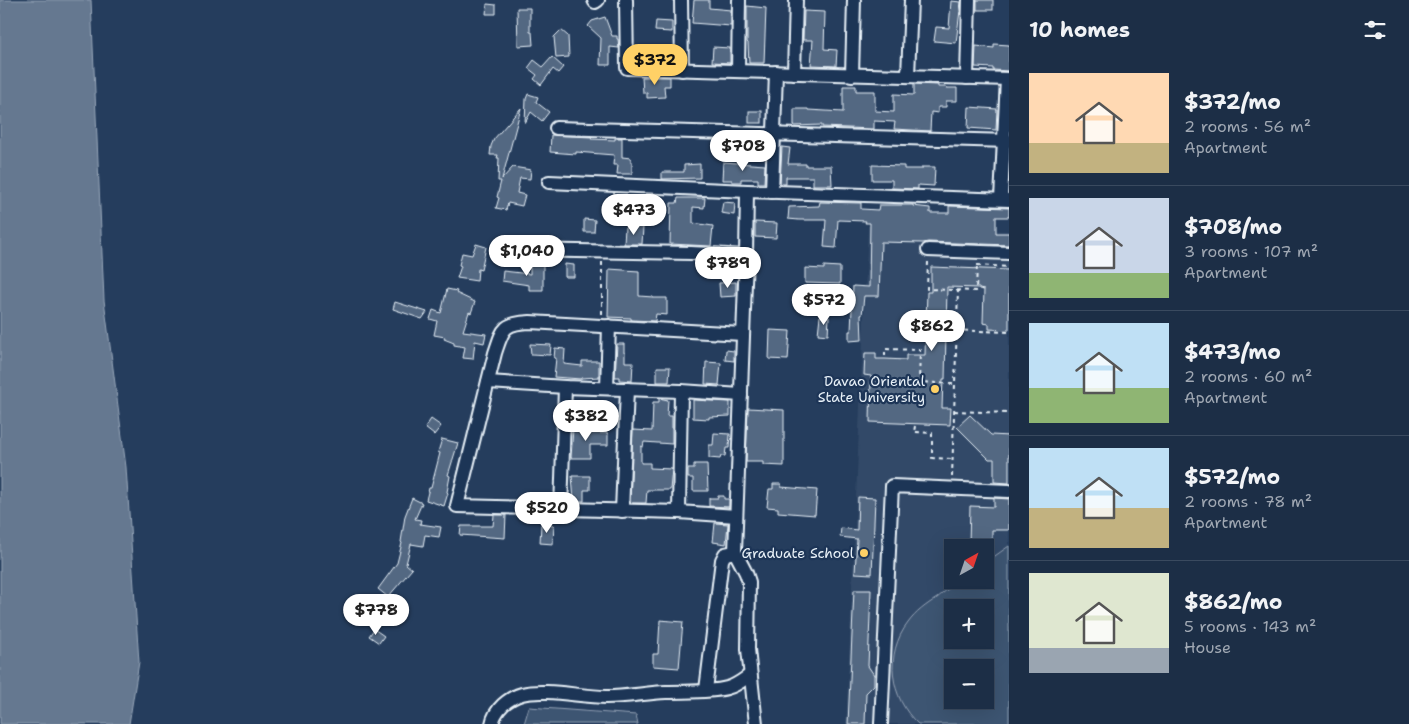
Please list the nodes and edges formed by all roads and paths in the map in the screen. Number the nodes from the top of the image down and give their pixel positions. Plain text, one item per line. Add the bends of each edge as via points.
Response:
1 (594, 0) edge
2 (598, 0) edge
3 (626, 0) edge
4 (681, 0) edge
5 (739, 0) edge
6 (796, 0) edge
7 (854, 0) edge
8 (911, 0) edge
9 (969, 0) edge
10 (682, 70) junction
11 (738, 71) junction
12 (776, 72) junction
13 (794, 73) junction
14 (852, 75) junction
15 (908, 76) junction
16 (967, 78) junction
17 (1008, 79) edge
18 (556, 128) dead end
19 (774, 135) junction
20 (1006, 141) edge
21 (549, 182) dead end
22 (747, 191) junction
23 (772, 192) junction
24 (1005, 200) edge
25 (520, 250) dead end
26 (928, 250) joint
27 (602, 252) junction
28 (977, 252) junction
29 (1009, 253) edge
30 (746, 256) junction
31 (977, 266) junction
32 (1009, 266) edge
33 (958, 290) junction
34 (606, 326) junction
35 (948, 330) dead end
36 (957, 330) junction
37 (1009, 332) edge
38 (743, 334) junction
39 (885, 356) dead end
40 (488, 382) junction
41 (955, 384) junction
42 (565, 387) junction
43 (607, 388) junction
44 (627, 389) junction
45 (681, 391) junction
46 (741, 395) junction
47 (954, 411) junction
48 (1009, 413) edge
49 (914, 426) dead end
50 (953, 459) junction
51 (952, 488) junction
52 (1009, 491) edge
53 (561, 510) junction
54 (622, 511) junction
55 (679, 512) junction
56 (736, 516) junction
57 (735, 552) junction
58 (750, 675) junction
59 (706, 690) junction
60 (492, 724) edge
61 (756, 724) edge
62 (881, 724) edge

1 - 2 street
3 - 10 street via 626,68
4 - 10 street
5 - 11 street
6 - 13 street
7 - 14 street
8 - 15 street
9 - 16 street
10 - 11 street
11 - 12 street
12 - 13 street
12 - 19 street
13 - 14 street
14 - 15 street
15 - 16 street
16 - 17 street
17 - 20 street
18 - 19 street
19 - 20 street
19 - 23 street
20 - 24 street
21 - 22 street
22 - 23 street
22 - 30 street
23 - 24 street
25 - 27 street
26 - 28 street
26 - 33 path via 927,289
27 - 30 street
27 - 34 path
28 - 29 street
28 - 31 path
30 - 38 street
31 - 32 path
31 - 33 path via 976,290
33 - 36 path
34 - 38 street
34 - 40 street via 530,322 509,325 499,340
34 - 43 street
35 - 36 path
36 - 37 path
36 - 41 path
38 - 46 street
39 - 41 path via 885,349 920,350 919,382
40 - 42 street
40 - 53 street via 458,506
41 - 47 path
42 - 43 street
42 - 53 street
43 - 44 street
44 - 45 street
44 - 54 street
45 - 46 street
45 - 55 street
46 - 56 street
47 - 48 path
47 - 50 path
49 - 50 path via 914,432 932,433 932,458
50 - 51 path
51 - 52 street
51 - 62 street via 892,486
53 - 54 street
54 - 55 street
55 - 56 street
56 - 57 street
57 - 58 street via 749,582
57 - 59 street via 726,554 722,560
58 - 59 street via 729,688
58 - 61 street
59 - 60 street via 606,697 524,693 503,704 495,713

